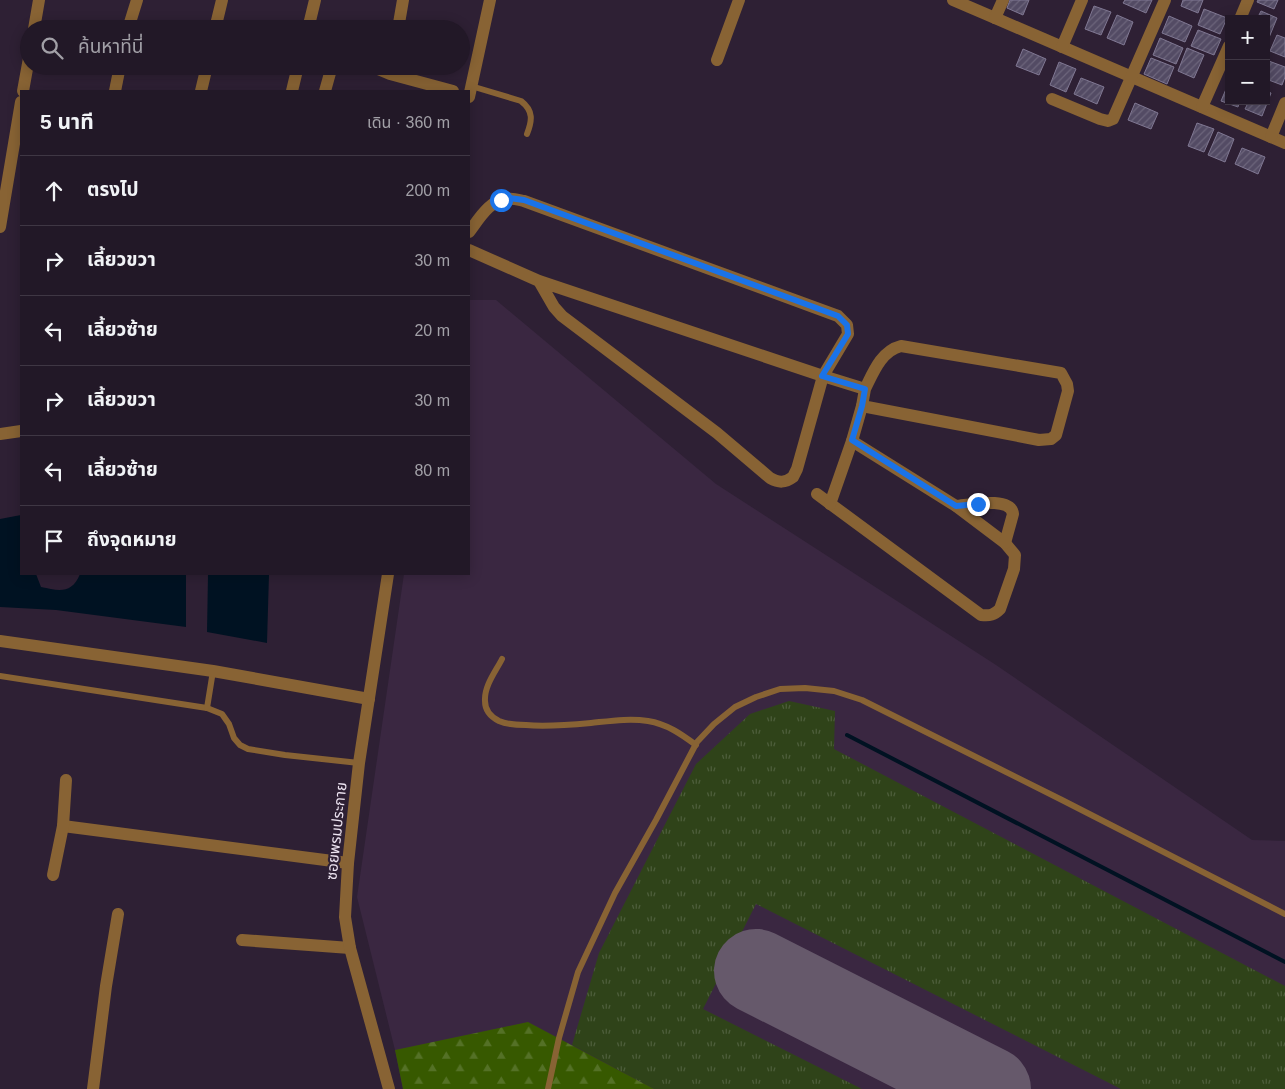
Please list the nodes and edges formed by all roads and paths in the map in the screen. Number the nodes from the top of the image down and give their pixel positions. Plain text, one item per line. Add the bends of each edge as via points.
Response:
1 (39, 0) edge
2 (137, 0) edge
3 (222, 0) edge
4 (315, 0) edge
5 (402, 0) edge
6 (490, 0) edge
7 (740, 0) edge
8 (953, 0) edge
9 (1003, 0) edge
10 (1082, 0) edge
11 (1165, 0) edge
12 (1248, 0) edge
13 (1242, 15) edge
14 (995, 18) junction
15 (36, 20) edge
16 (129, 20) edge
17 (217, 20) edge
18 (310, 20) edge
19 (399, 20) edge
20 (1062, 47) junction
21 (1225, 55) edge
22 (718, 60) dead end
23 (26, 75) edge
24 (118, 75) edge
25 (205, 75) edge
26 (296, 75) edge
27 (329, 75) edge
28 (406, 75) edge
29 (1132, 77) junction
30 (23, 90) edge
31 (115, 90) edge
32 (201, 90) edge
33 (292, 90) edge
34 (325, 90) edge
35 (450, 90) edge
36 (470, 94) edge
37 (1052, 99) dead end
38 (1285, 103) edge
39 (1202, 107) junction
40 (20, 114) edge
41 (527, 134) dead end
42 (1271, 137) junction
43 (1285, 143) edge
44 (16, 161) edge
45 (0, 226) edge
46 (470, 231) edge
47 (470, 250) edge
48 (539, 281) junction
49 (822, 376) junction
50 (865, 389) junction
51 (862, 406) junction
52 (20, 431) edge
53 (0, 434) edge
54 (852, 440) junction
55 (817, 494) dead end
56 (830, 504) junction
57 (956, 506) junction
58 (1005, 543) junction
59 (388, 575) edge
60 (0, 640) edge
61 (502, 659) dead end
62 (213, 671) junction
63 (0, 676) edge
64 (369, 699) junction
65 (207, 708) junction
66 (696, 744) junction
67 (359, 763) junction
68 (66, 780) dead end
69 (63, 826) junction
70 (348, 863) junction
71 (53, 874) dead end
72 (118, 914) dead end
73 (1285, 914) edge
74 (242, 940) dead end
75 (350, 948) junction
76 (93, 1089) edge
77 (389, 1089) edge
78 (548, 1089) edge

1 - 15 street
2 - 16 street
3 - 17 street
4 - 18 street
5 - 19 street
6 - 36 street
7 - 22 street
8 - 14 street
9 - 14 street
10 - 20 street
11 - 29 street
12 - 13 street
14 - 20 street
20 - 29 street
21 - 39 street
23 - 30 street
24 - 31 street
25 - 32 street
26 - 33 street
27 - 34 street
28 - 35 street
29 - 37 street via 1113,118 1108,121
29 - 39 street
36 - 41 lane via 525,104 531,116
38 - 42 street
39 - 42 street
40 - 44 street
42 - 43 street
44 - 45 street
46 - 49 street via 493,203 509,198 524,200 838,316 847,325 848,334
47 - 48 street
48 - 49 street
48 - 49 street via 562,316 776,481 784,482 793,477 797,469
49 - 50 street
50 - 51 street
50 - 51 street via 888,352 901,346 1061,373 1068,392 1056,435 1040,440
51 - 54 street
52 - 53 street
54 - 56 street
54 - 57 street
55 - 56 street
56 - 58 street via 981,615 995,614 1000,609 1014,569 1015,555
57 - 58 street
57 - 58 street via 990,503 1010,506 1013,514
59 - 64 street, ซอยพรมประกาย
60 - 62 street
61 - 66 lane via 485,699 487,711 498,721 538,726 648,721 681,733
62 - 64 street
62 - 65 lane
63 - 65 lane
64 - 67 street, ซอยพรมประกาย
65 - 67 lane via 222,714 234,738 248,750
66 - 73 lane via 734,707 756,696 780,689 834,691 862,700
66 - 78 lane via 615,893 578,972
67 - 70 street, ซอยพรมประกาย
68 - 69 street
69 - 70 street
69 - 71 street
70 - 75 street, ซอยพรมประกาย via 345,917
72 - 76 street
74 - 75 street
75 - 77 street, ซอยพรมประกาย

